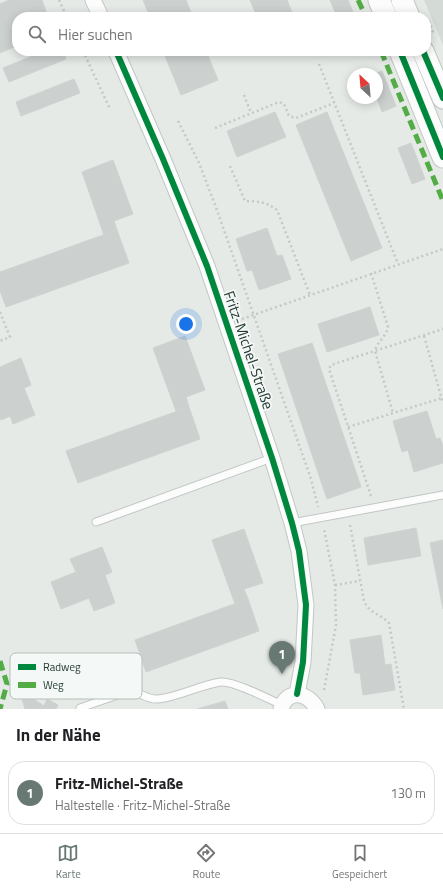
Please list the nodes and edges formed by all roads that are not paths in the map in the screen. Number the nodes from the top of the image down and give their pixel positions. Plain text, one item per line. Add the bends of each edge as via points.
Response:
1 (93, 0) edge
2 (379, 0) edge
3 (402, 0) edge
4 (98, 12) edge
5 (384, 12) edge
6 (413, 12) edge
7 (431, 50) edge
8 (118, 56) edge
9 (402, 56) edge
10 (443, 98) edge
11 (443, 158) edge
12 (272, 458) junction
13 (443, 495) edge
14 (96, 522) dead end
15 (292, 523) junction
16 (297, 694) junction
17 (142, 696) edge
18 (108, 699) edge
19 (281, 707) edge
20 (80, 708) edge
21 (317, 709) edge

1 - 4 street
2 - 5 street
3 - 6 street
7 - 10 street
8 - 12 street, Fritz-Michel-Straße via 194,234
9 - 11 street
12 - 14 lane
12 - 15 street, Fritz-Michel-Straße
13 - 15 lane
15 - 16 street, Fritz-Michel-Straße via 302,565 306,605 303,662
16 - 19 street via 289,697
16 - 21 street via 313,701
17 - 19 lane via 158,699 222,682 234,684
18 - 20 lane

